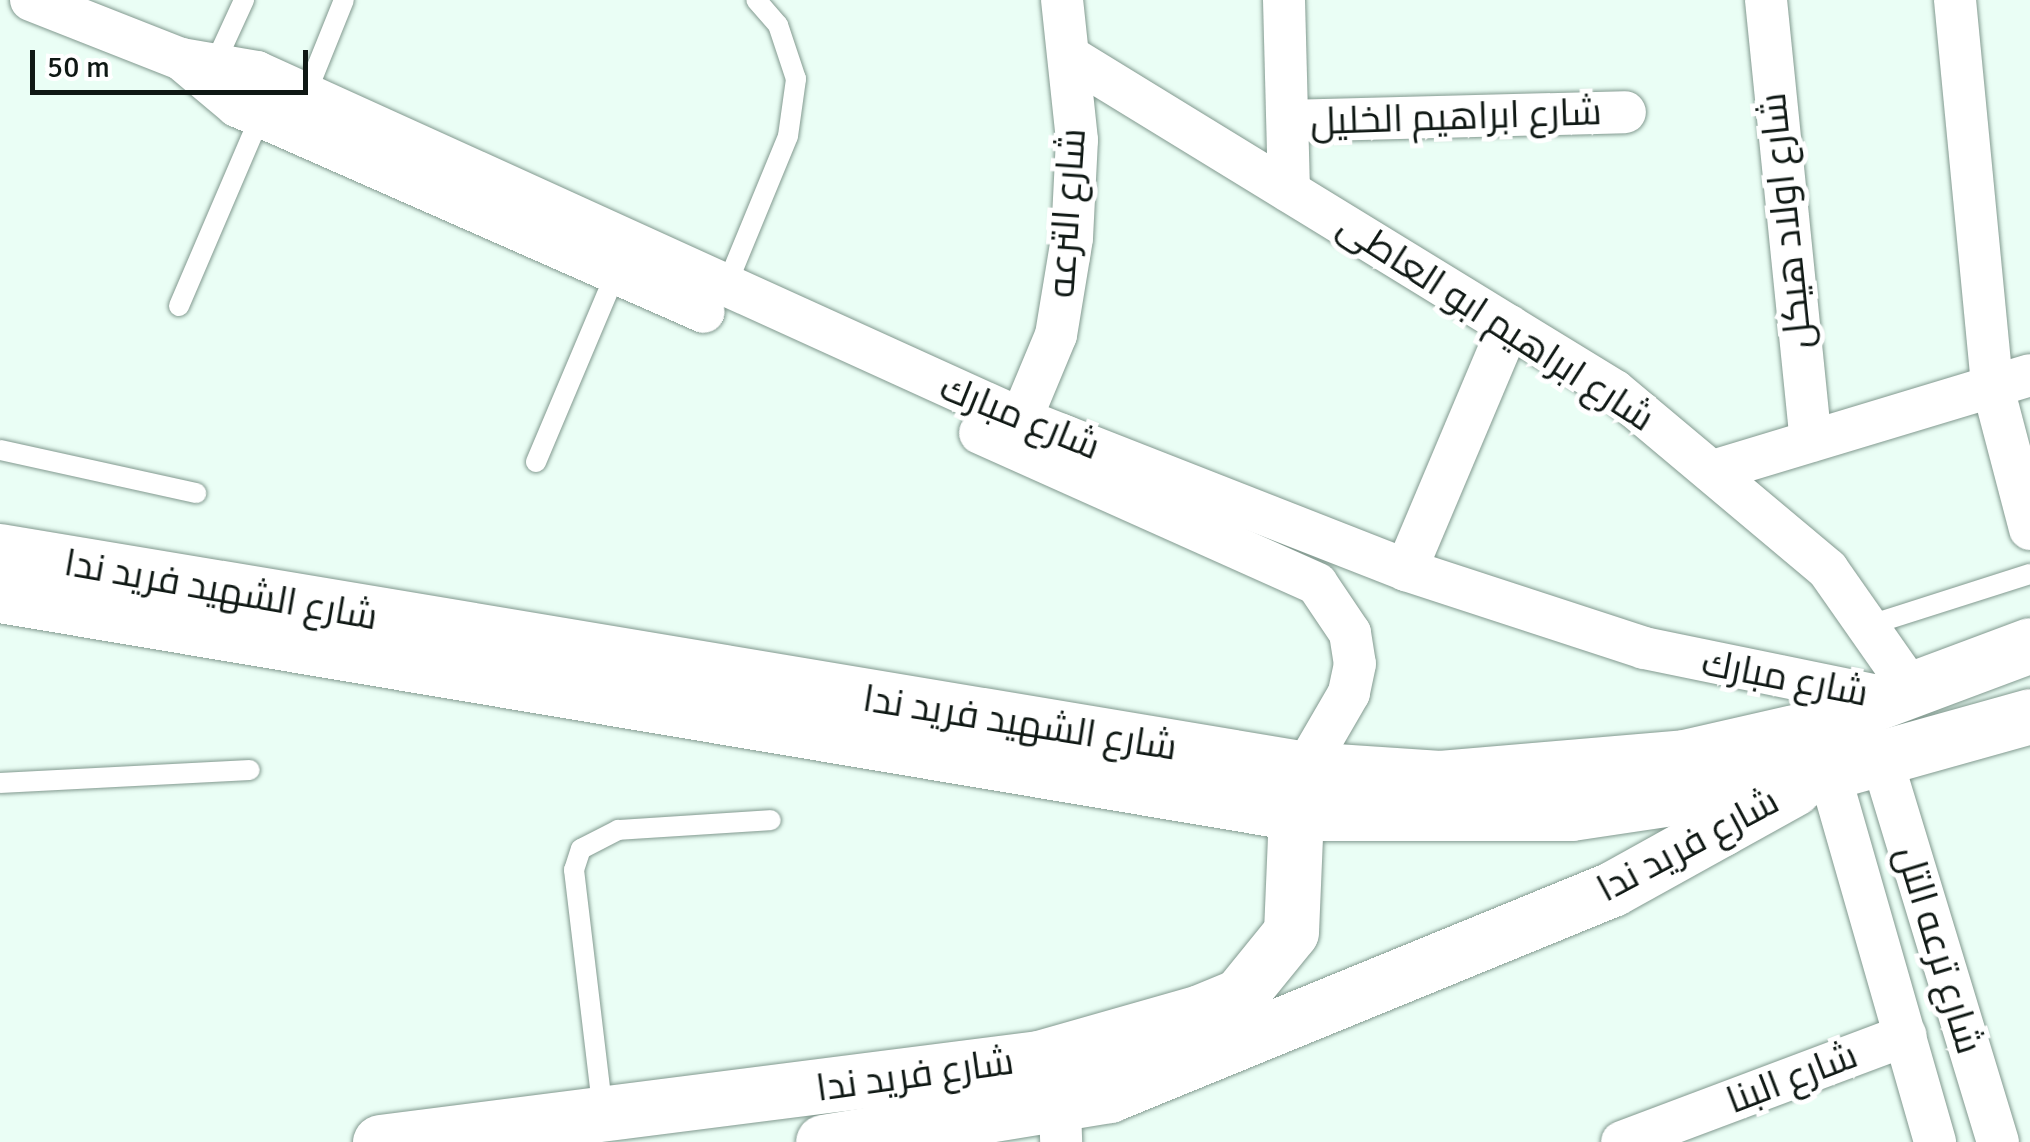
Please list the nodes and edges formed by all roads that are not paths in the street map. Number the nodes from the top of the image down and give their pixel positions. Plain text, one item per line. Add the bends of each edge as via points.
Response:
1 (31, 0) edge
2 (244, 0) edge
3 (344, 0) edge
4 (756, 0) edge
5 (1062, 0) edge
6 (1284, 0) edge
7 (1766, 0) edge
8 (1955, 0) edge
9 (1070, 56) junction
10 (198, 60) junction
11 (281, 97) junction
12 (1625, 112) dead end
13 (1288, 121) junction
14 (1289, 191) junction
15 (616, 274) junction
16 (720, 304) junction
17 (180, 306) dead end
18 (1509, 326) junction
19 (2011, 380) edge
20 (1021, 419) junction
21 (1811, 441) junction
22 (0, 450) edge
23 (536, 462) dead end
24 (1716, 470) junction
25 (196, 493) dead end
26 (2030, 529) edge
27 (0, 551) edge
28 (1406, 570) junction
29 (2030, 574) edge
30 (0, 596) edge
31 (1870, 625) junction
32 (2030, 645) edge
33 (1900, 694) junction
34 (2030, 716) edge
35 (1882, 758) junction
36 (250, 770) dead end
37 (1820, 774) junction
38 (0, 783) edge
39 (1300, 791) junction
40 (771, 820) dead end
41 (1906, 1035) junction
42 (1061, 1125) edge
43 (605, 1130) edge
44 (885, 1138) edge
45 (380, 1142) edge
46 (823, 1142) edge
47 (1622, 1142) edge
48 (1935, 1142) edge
49 (1998, 1142) edge

1 - 10 street, شارع مبارك
2 - 10 lane
3 - 11 lane
4 - 16 lane via 778,25 796,80 788,136
5 - 9 street, شارع الترعه
6 - 13 street
7 - 21 street, شارع اولاد هيكل
8 - 19 street
9 - 14 street, شارع ابراهيم ابو العاطى
9 - 20 street, شارع الترعه via 1072,238 1056,335
10 - 11 street, شارع مبارك
11 - 15 street, شارع مبارك
11 - 16 street, شارع مبارك
11 - 17 lane
12 - 13 street, شارع ابراهيم الخليل
13 - 14 street
14 - 18 street, شارع ابراهيم ابو العاطى
15 - 16 street, شارع مبارك
15 - 23 lane
16 - 20 street, شارع مبارك
16 - 39 street, شارع مبارك via 1316,584 1350,633 1354,664 1349,693
18 - 24 street, شارع ابراهيم ابو العاطى via 1615,391
18 - 28 street
19 - 21 street
19 - 26 street
20 - 28 street, شارع مبارك
21 - 24 street
22 - 25 lane
24 - 31 street, شارع ابراهيم ابو العاطى via 1828,570
27 - 39 main road, شارع الشهيد فريد ندا
28 - 33 street, شارع مبارك via 1644,648
29 - 31 lane
30 - 39 main road, شارع الشهيد فريد ندا
31 - 33 street, شارع ابراهيم ابو العاطى
32 - 33 main road, شارع الشهيد فريد ندا
33 - 39 main road, شارع الشهيد فريد ندا via 1803,730 1562,774
34 - 35 main road, شارع الشهيد فريد ندا
35 - 37 main road, شارع الشهيد فريد ندا
35 - 49 street, شارع ترعه التل
36 - 38 lane
37 - 39 main road, شارع الشهيد فريد ندا via 1571,813
37 - 41 street, شارع ترعه التل
37 - 42 main road, شارع فريد ندا via 1582,902 1156,1078
39 - 43 main road, شارع فريد ندا via 1291,932 1270,969 1239,996 1039,1058
40 - 43 lane via 618,830 580,849 574,870
41 - 47 street, شارع البنا
41 - 48 street, شارع ترعه التل
42 - 44 main road, شارع فريد ندا
43 - 45 main road, شارع فريد ندا
44 - 46 main road, شارع فريد ندا

